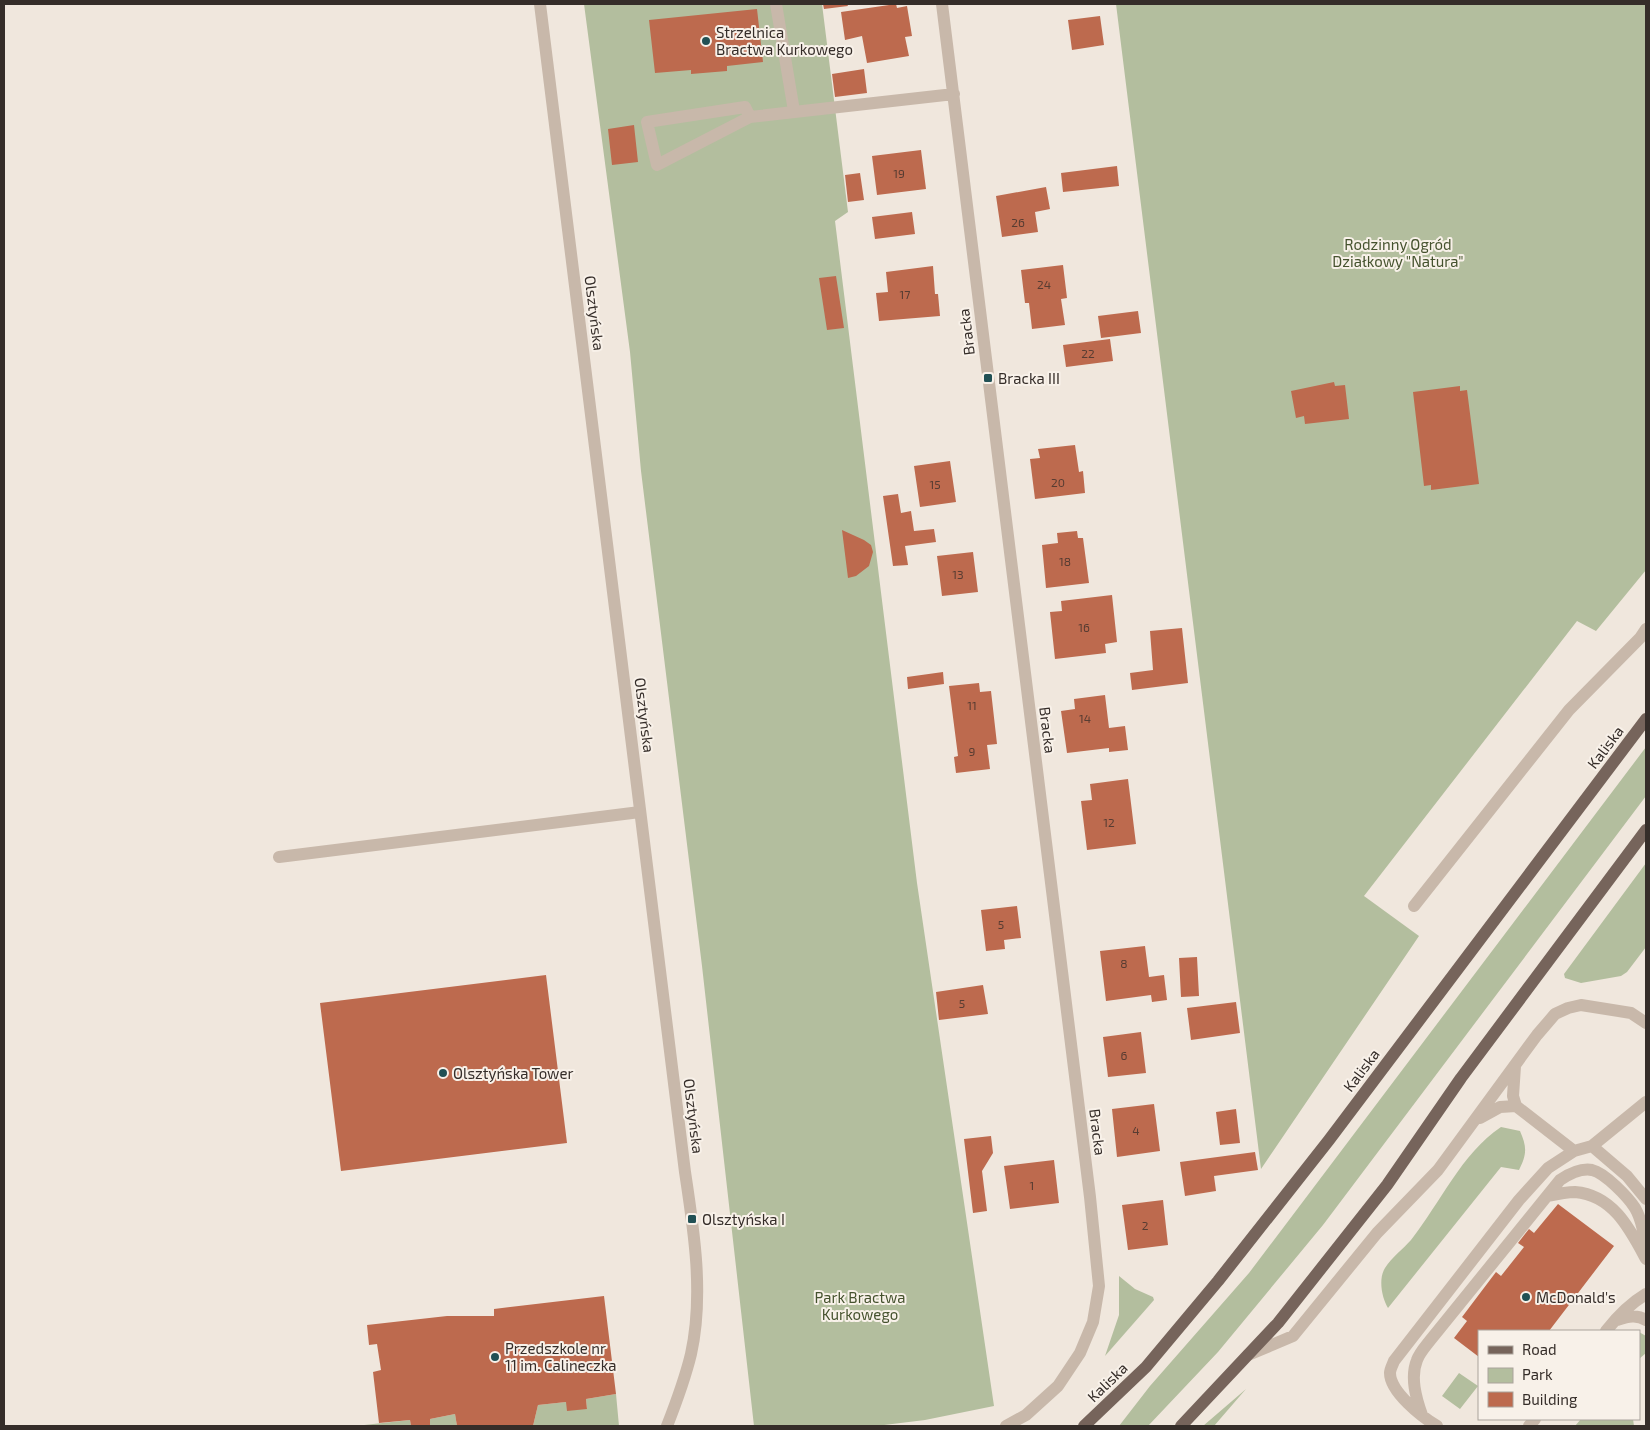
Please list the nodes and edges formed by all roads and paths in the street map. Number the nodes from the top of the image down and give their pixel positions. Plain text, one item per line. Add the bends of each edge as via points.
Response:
1 (540, 4) edge
2 (776, 4) edge
3 (942, 4) edge
4 (954, 94) junction
5 (794, 111) junction
6 (750, 117) junction
7 (1646, 630) edge
8 (1646, 719) edge
9 (640, 812) junction
10 (1646, 830) edge
11 (279, 857) dead end
12 (1414, 906) dead end
13 (1646, 1023) edge
14 (1515, 1066) junction
15 (1646, 1102) edge
16 (1516, 1106) junction
17 (1475, 1120) junction
18 (1592, 1146) junction
19 (1574, 1151) junction
20 (1548, 1196) junction
21 (1646, 1199) edge
22 (1646, 1249) edge
23 (1646, 1259) edge
24 (1646, 1294) edge
25 (1646, 1320) edge
26 (1614, 1321) junction
27 (1607, 1330) edge
28 (1248, 1355) junction
29 (1423, 1418) junction
30 (667, 1426) edge
31 (1006, 1426) edge
32 (1084, 1426) edge
33 (1181, 1426) edge
34 (1437, 1426) edge

1 - 9 street, Olsztyńska
2 - 5 street
3 - 4 street, Bracka
4 - 5 street
4 - 31 street, Bracka via 1099,1286 1093,1322 1080,1352 1058,1386 1026,1415
5 - 6 street
6 - 6 street via 665,161 657,165 647,122 746,106
7 - 12 street via 1569,710
8 - 32 main road, Kaliska via 1329,1140 1218,1281 1146,1367
9 - 11 street
9 - 30 street, Olsztyńska via 696,1271 696,1317 691,1354
10 - 28 main road via 1461,1078 1387,1185 1278,1323
13 - 14 street via 1631,1013 1581,1005 1568,1008 1555,1014
14 - 16 street via 1513,1096
14 - 17 street
15 - 18 street
16 - 17 street via 1500,1107
16 - 19 street
17 - 28 street via 1438,1170 1377,1233 1293,1336
18 - 19 street
18 - 21 street via 1627,1176
19 - 29 street via 1548,1168 1520,1200 1394,1361 1390,1373 1395,1389
20 - 22 street via 1560,1180 1573,1172 1592,1170 1608,1177 1635,1208 1643,1228
20 - 23 street via 1574,1192 1595,1196 1629,1227
20 - 29 street via 1417,1358 1413,1372
24 - 26 street
25 - 26 street via 1629,1316
26 - 27 street
28 - 33 main road
29 - 34 street

